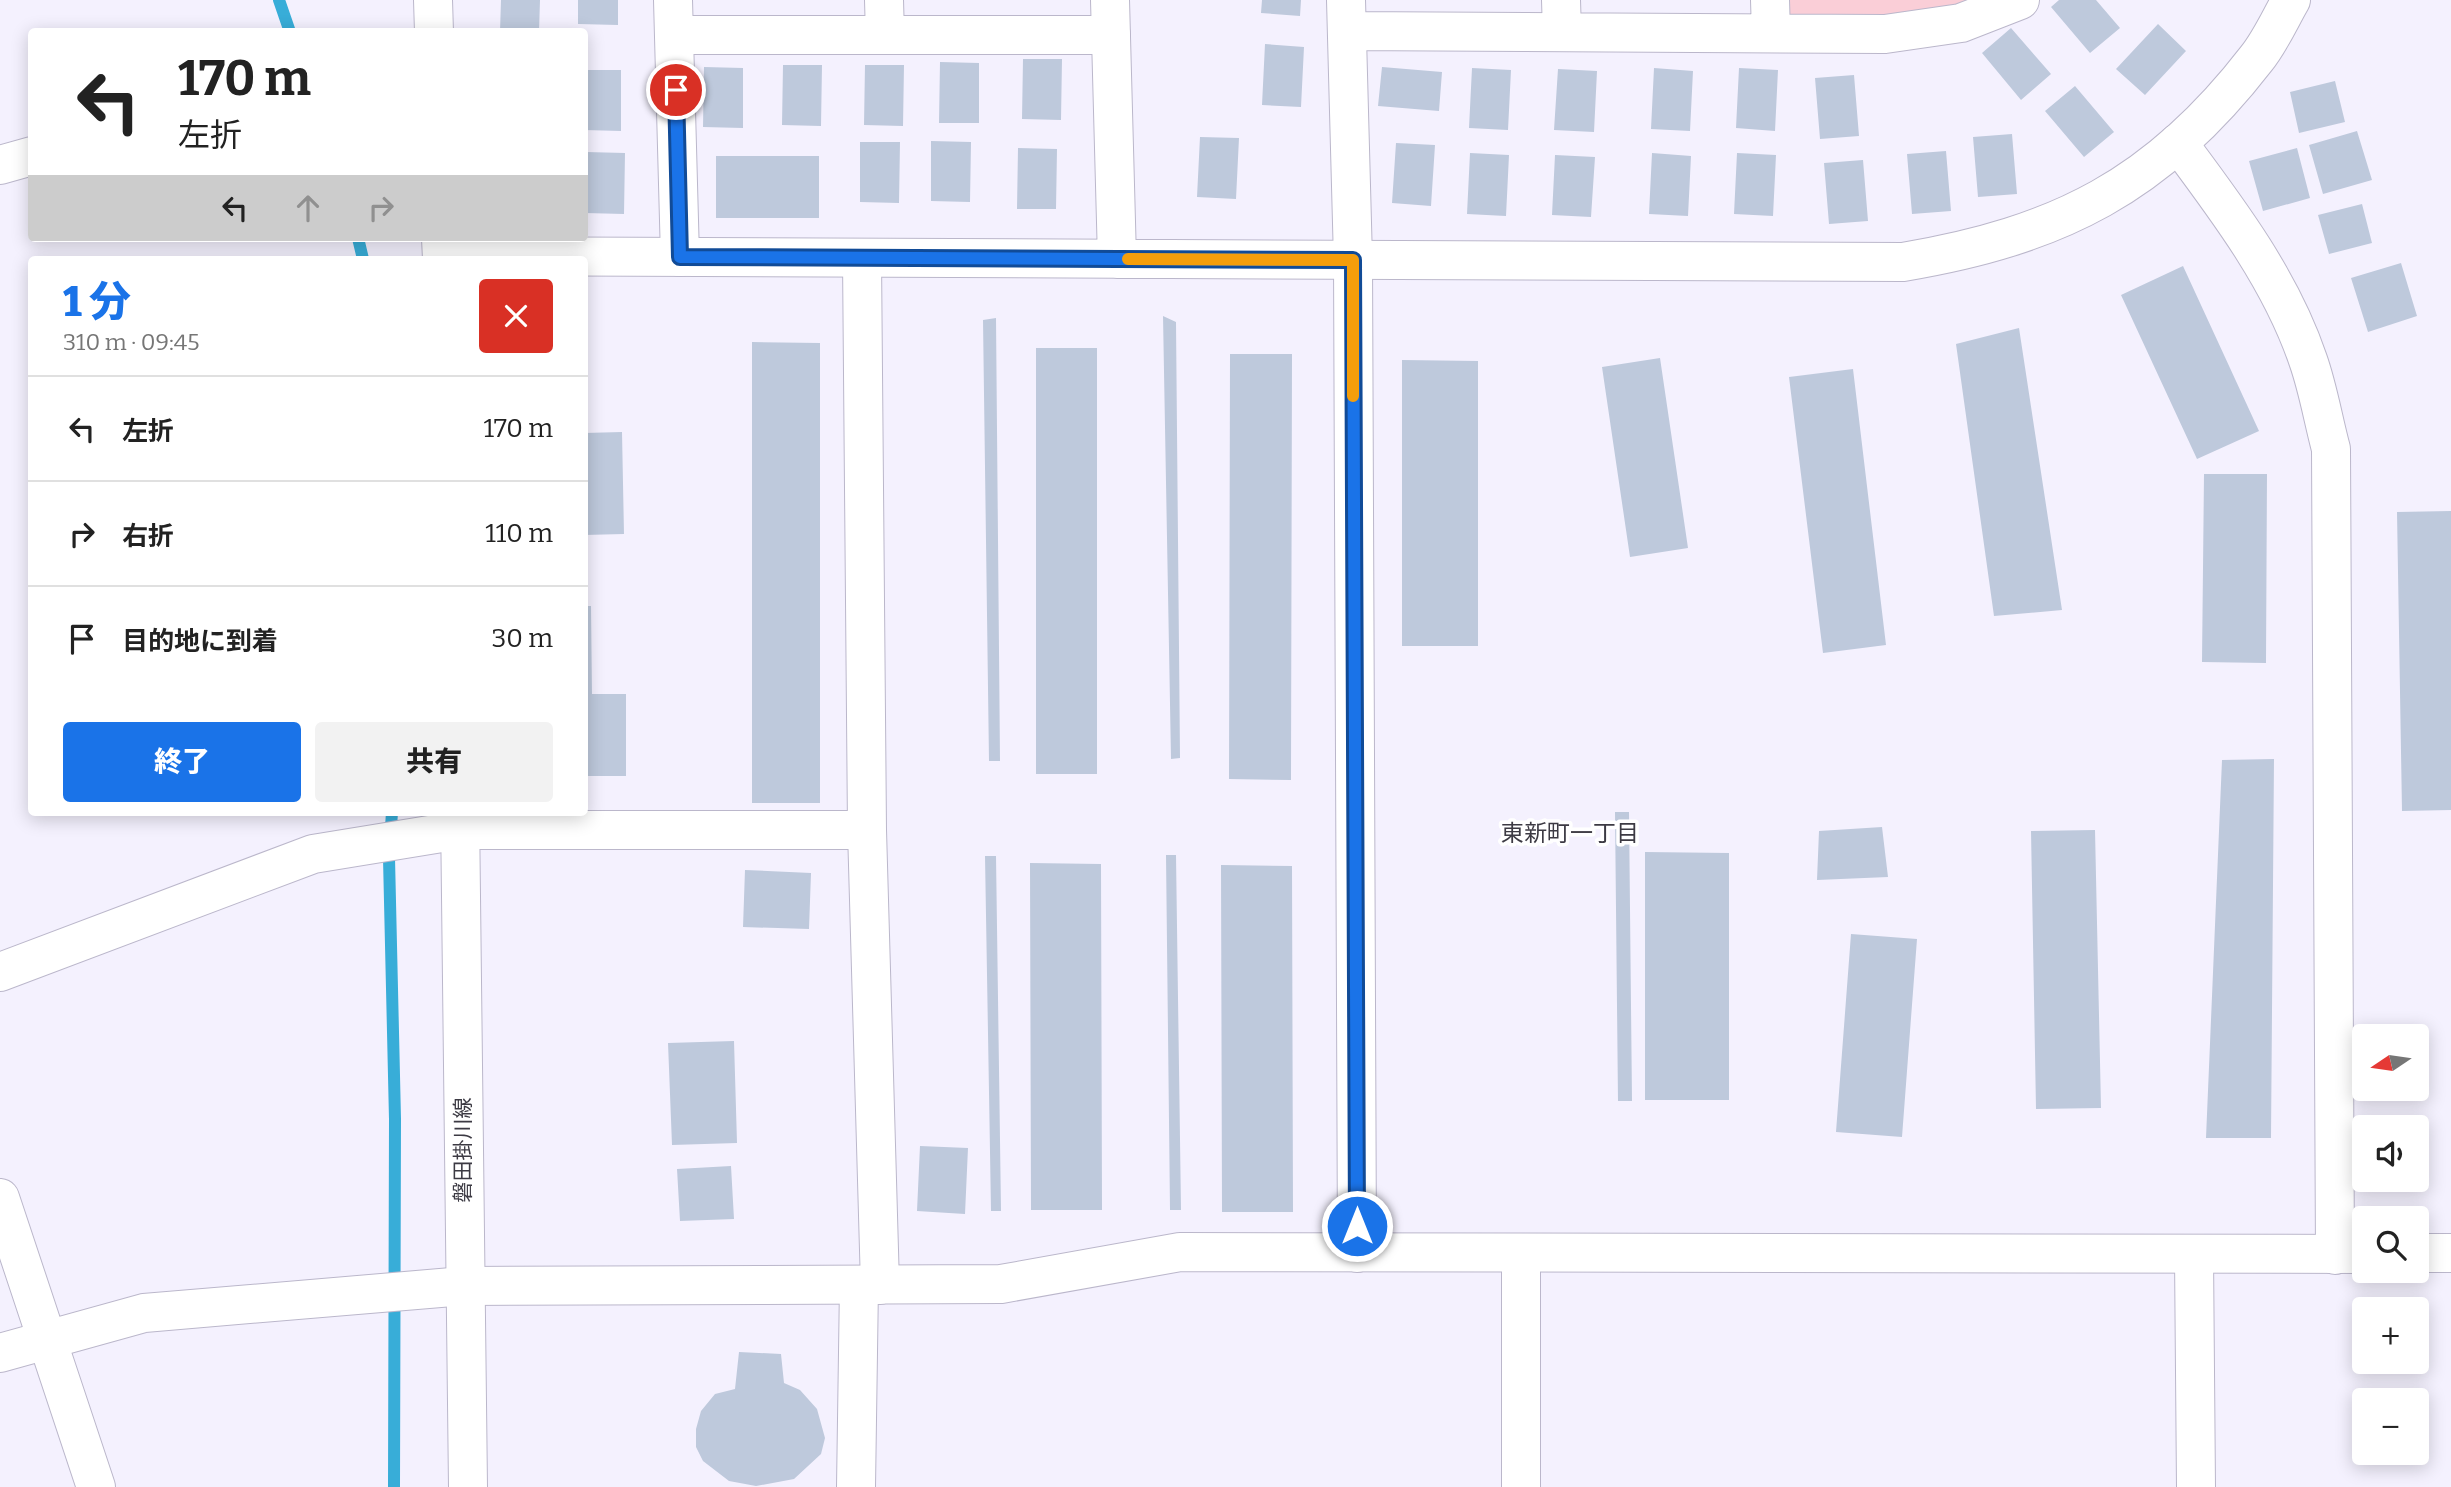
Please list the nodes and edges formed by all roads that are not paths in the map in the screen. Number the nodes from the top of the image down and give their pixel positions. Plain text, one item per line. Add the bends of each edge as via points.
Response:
1 (433, 0) edge
2 (2020, 0) edge
3 (2291, 0) edge
4 (1347, 16) edge
5 (1561, 16) edge
6 (1770, 16) edge
7 (885, 17) edge
8 (1110, 17) edge
9 (673, 18) edge
10 (434, 28) edge
11 (2178, 143) junction
12 (28, 157) edge
13 (0, 165) edge
14 (442, 251) edge
15 (680, 257) junction
16 (862, 258) junction
17 (1117, 259) junction
18 (1353, 260) junction
19 (460, 821) edge
20 (867, 830) junction
21 (0, 972) edge
22 (0, 1198) edge
23 (1357, 1253) junction
24 (2451, 1253) edge
25 (2350, 1254) edge
26 (2429, 1254) edge
27 (1521, 1255) junction
28 (2194, 1255) junction
29 (869, 1285) junction
30 (464, 1286) junction
31 (46, 1339) junction
32 (0, 1353) edge
33 (96, 1487) edge
34 (468, 1487) edge
35 (856, 1487) edge
36 (1521, 1487) edge
37 (2196, 1487) edge

1 - 10 street
2 - 6 street via 1961,23 1885,34
3 - 11 street via 2258,57 2208,116
4 - 5 street
4 - 18 street
5 - 6 street
7 - 8 street
7 - 9 street
8 - 17 street
9 - 15 street
11 - 18 street via 2152,167 2096,202 2035,231 1966,251 1903,261
11 - 25 street via 2231,213 2274,285 2308,359 2331,449
12 - 13 street
14 - 15 street
15 - 16 street
16 - 17 street
16 - 20 street
17 - 18 street
18 - 23 street
19 - 20 street
19 - 21 street via 313,854
19 - 30 street, 磐田掛川線
20 - 29 street
22 - 31 street
23 - 27 street
23 - 29 street via 1180,1252 1002,1284
24 - 26 street
25 - 28 street
27 - 28 street
27 - 36 street
28 - 37 street
29 - 30 street
29 - 35 street
30 - 31 street via 144,1313
30 - 34 street, 磐田掛川線
31 - 32 street
31 - 33 street

